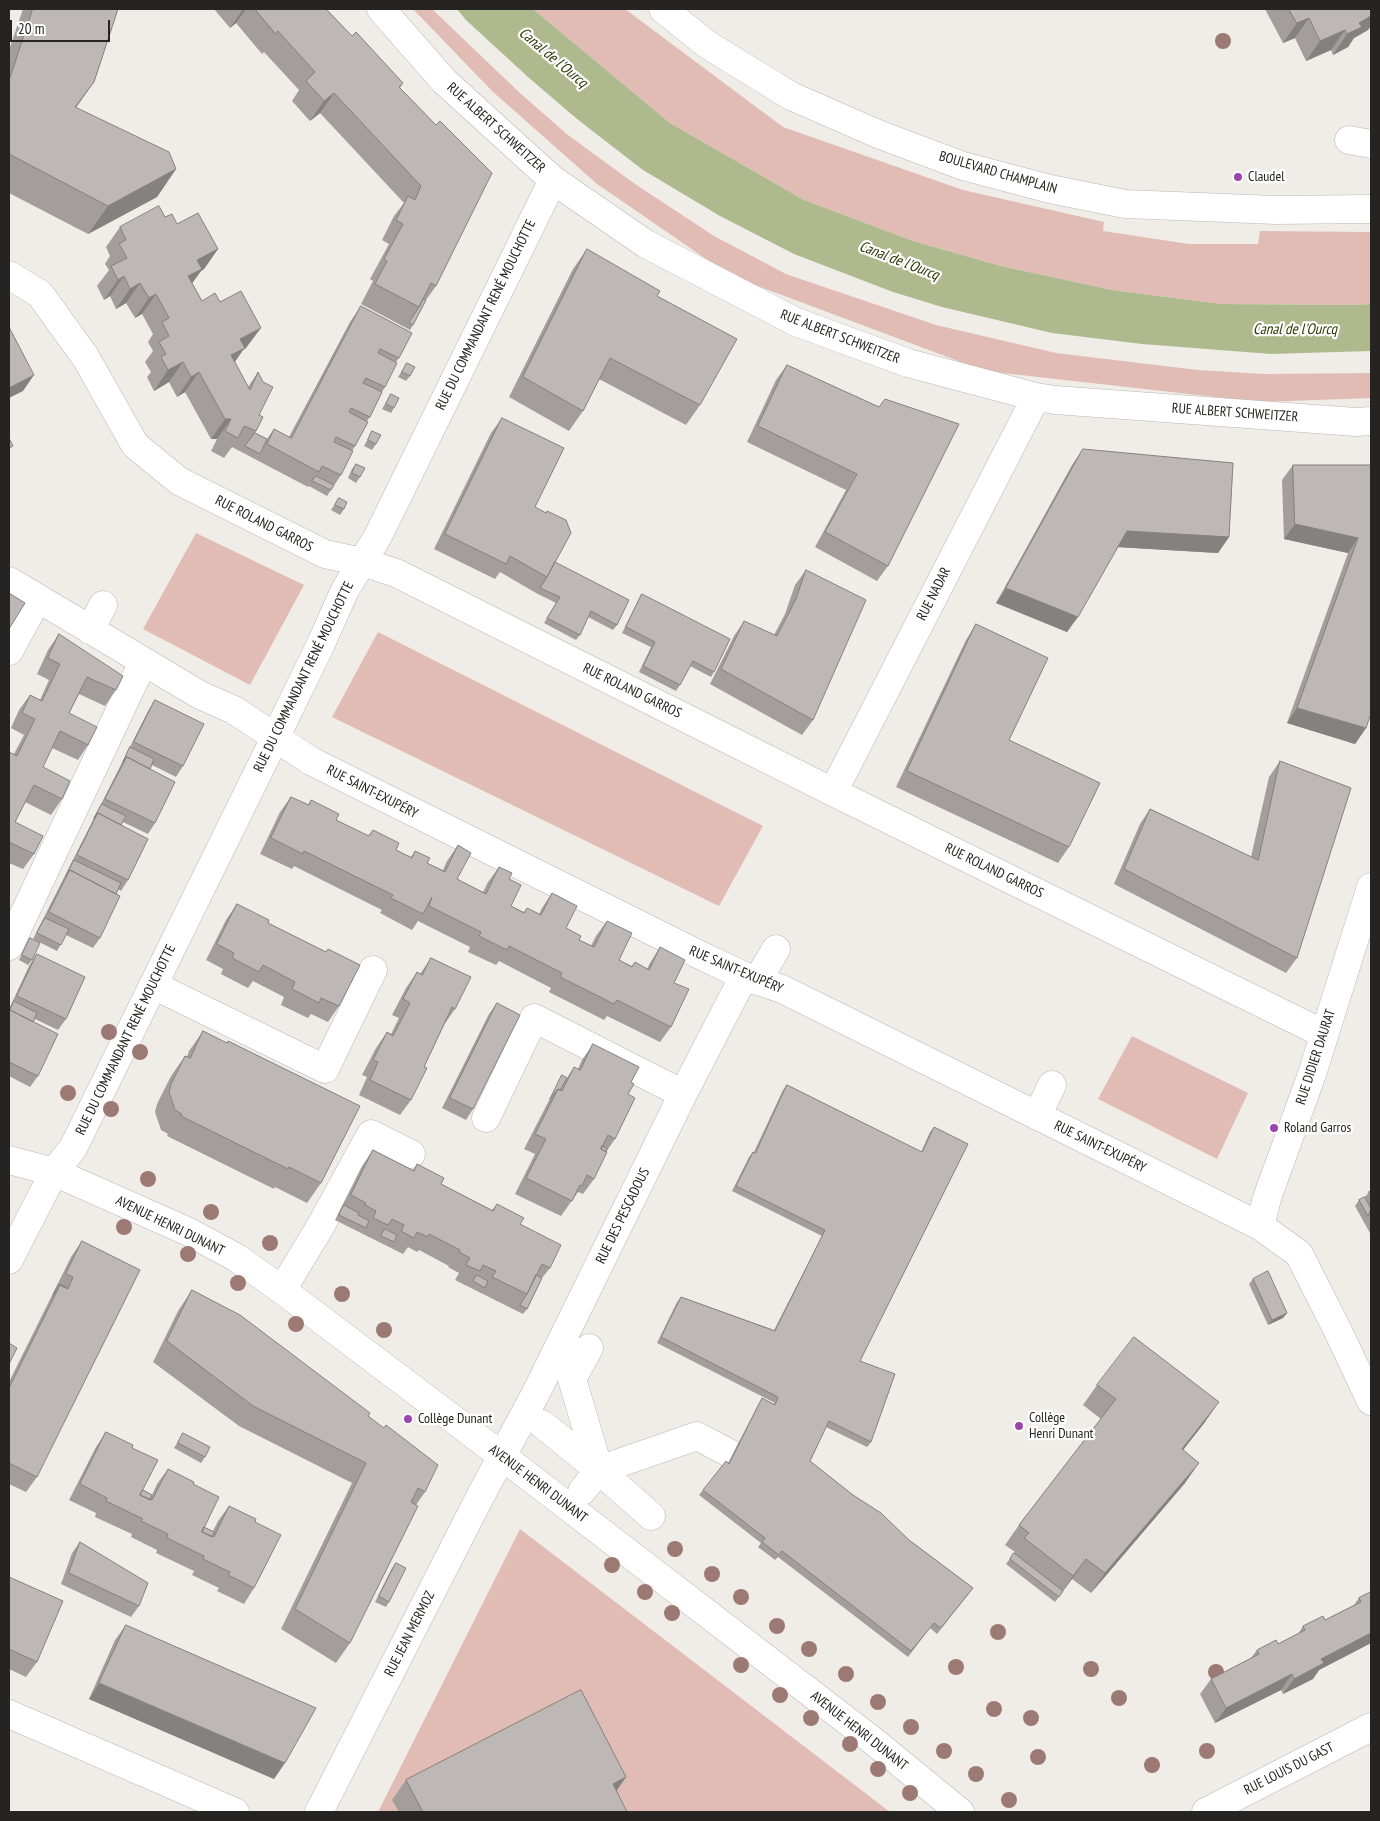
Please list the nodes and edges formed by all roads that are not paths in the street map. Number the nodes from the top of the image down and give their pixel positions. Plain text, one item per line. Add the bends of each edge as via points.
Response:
1 (381, 9) edge
2 (663, 9) edge
3 (553, 180) junction
4 (1371, 210) edge
5 (9, 275) edge
6 (1036, 397) junction
7 (1371, 421) edge
8 (362, 562) junction
9 (9, 581) edge
10 (38, 598) junction
11 (103, 606) dead end
12 (90, 630) junction
13 (9, 651) edge
14 (143, 662) junction
15 (275, 738) junction
16 (833, 792) junction
17 (1371, 887) edge
18 (9, 946) edge
19 (776, 949) dead end
20 (373, 970) dead end
21 (750, 979) junction
22 (153, 985) junction
23 (1324, 1034) junction
24 (1052, 1085) dead end
25 (683, 1094) junction
26 (1036, 1116) junction
27 (486, 1118) dead end
28 (410, 1154) dead end
29 (9, 1160) edge
30 (54, 1172) junction
31 (1260, 1226) junction
32 (9, 1260) edge
33 (282, 1290) junction
34 (588, 1348) dead end
35 (1371, 1402) edge
36 (542, 1424) dead end
37 (731, 1454) dead end
38 (502, 1456) junction
39 (599, 1470) junction
40 (582, 1491) dead end
41 (651, 1516) dead end
42 (9, 1714) edge
43 (1371, 1726) edge
44 (235, 1812) edge
45 (319, 1812) edge
46 (960, 1812) edge
47 (1206, 1812) edge

1 - 3 street, RUE ALBERT SCHWEITZER via 444,81
2 - 4 street, BOULEVARD CHAMPLAIN via 708,45 792,96 878,134 963,166 1050,189 1125,204
3 - 6 street, RUE ALBERT SCHWEITZER via 646,244 796,322 908,363
3 - 8 street, RUE DU COMMANDANT RENÉ MOUCHOTTE via 378,536
5 - 8 street, RUE ROLAND GARROS via 40,294 86,358 135,445 171,475 325,554
6 - 7 street, RUE ALBERT SCHWEITZER via 1336,421
6 - 16 street, RUE NADAR
8 - 15 street, RUE DU COMMANDANT RENÉ MOUCHOTTE via 344,590
8 - 16 street, RUE ROLAND GARROS via 396,573
9 - 10 street, RUE SAINT-EXUPÉRY
10 - 12 street, RUE SAINT-EXUPÉRY
10 - 13 street
11 - 12 street
12 - 14 street, RUE SAINT-EXUPÉRY
14 - 15 street, RUE SAINT-EXUPÉRY via 200,696 234,710
14 - 18 street
15 - 21 street, RUE SAINT-EXUPÉRY via 327,769
15 - 22 street, RUE DU COMMANDANT RENÉ MOUCHOTTE
16 - 23 street, RUE ROLAND GARROS
17 - 23 street, RUE DIDIER DAURAT
19 - 21 street, RUE DES PESCADOUS
20 - 22 street via 325,1069
21 - 25 street, RUE DES PESCADOUS
21 - 26 street, RUE SAINT-EXUPÉRY via 782,989
22 - 30 street, RUE DU COMMANDANT RENÉ MOUCHOTTE via 73,1148
23 - 31 street, RUE DIDIER DAURAT
24 - 26 street
25 - 27 street via 534,1018
25 - 38 street, RUE DES PESCADOUS
26 - 31 street, RUE SAINT-EXUPÉRY
28 - 33 street via 371,1134
29 - 30 street, AVENUE HENRI DUNANT
30 - 32 street
30 - 33 street, AVENUE HENRI DUNANT via 189,1232 236,1258
31 - 35 street, RUE SAINT-EXUPÉRY via 1299,1254
33 - 38 street, AVENUE HENRI DUNANT
34 - 39 street via 569,1378
36 - 39 street
37 - 39 street via 697,1436
38 - 45 street, RUE JEAN MERMOZ
38 - 46 street, AVENUE HENRI DUNANT via 872,1740
39 - 40 street
39 - 41 street
42 - 44 street
43 - 47 street, RUE LOUIS DU GAST

